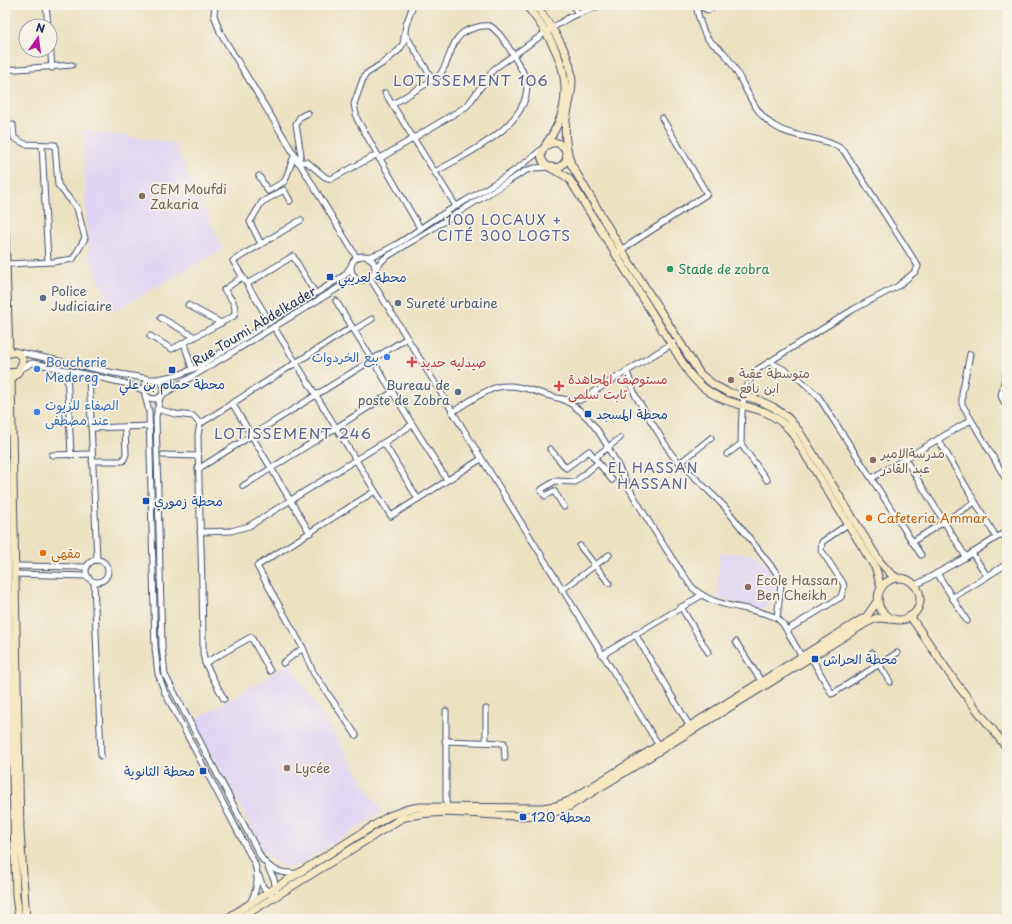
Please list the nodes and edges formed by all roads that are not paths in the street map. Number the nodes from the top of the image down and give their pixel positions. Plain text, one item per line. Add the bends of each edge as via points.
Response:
1 (46, 5) edge
2 (215, 5) edge
3 (413, 5) edge
4 (526, 5) edge
5 (536, 5) edge
6 (573, 5) edge
7 (601, 5) edge
8 (696, 5) edge
9 (719, 5) edge
10 (578, 14) junction
11 (47, 18) edge
12 (549, 31) junction
13 (405, 34) junction
14 (513, 55) junction
15 (51, 58) edge
16 (72, 65) dead end
17 (52, 68) junction
18 (5, 70) edge
19 (433, 80) junction
20 (385, 93) dead end
21 (393, 104) junction
22 (308, 113) dead end
23 (662, 118) dead end
24 (5, 125) edge
25 (414, 139) junction
26 (42, 145) junction
27 (545, 146) junction
28 (567, 152) junction
29 (294, 156) junction
30 (378, 157) junction
31 (297, 162) junction
32 (550, 167) junction
33 (435, 172) junction
34 (259, 176) dead end
35 (290, 201) dead end
36 (456, 206) junction
37 (301, 220) dead end
38 (420, 228) junction
39 (5, 234) edge
40 (262, 244) junction
41 (618, 252) junction
42 (366, 257) junction
43 (357, 258) junction
44 (48, 262) junction
45 (6, 264) junction
46 (352, 266) junction
47 (375, 271) junction
48 (242, 277) junction
49 (370, 278) junction
50 (360, 279) junction
51 (247, 284) junction
52 (315, 293) junction
53 (336, 301) dead end
54 (188, 305) dead end
55 (161, 318) dead end
56 (372, 319) dead end
57 (270, 322) junction
58 (221, 323) junction
59 (274, 327) junction
60 (353, 329) junction
61 (150, 336) dead end
62 (195, 337) junction
63 (407, 338) junction
64 (678, 340) junction
65 (184, 343) junction
66 (671, 344) junction
67 (10, 352) edge
68 (970, 354) dead end
69 (372, 359) junction
70 (770, 362) junction
71 (296, 363) junction
72 (192, 369) junction
73 (1007, 369) edge
74 (19, 370) junction
75 (67, 370) junction
76 (5, 371) edge
77 (626, 372) junction
78 (89, 375) junction
79 (150, 379) junction
80 (157, 379) junction
81 (392, 392) junction
82 (144, 393) junction
83 (316, 395) junction
84 (161, 396) junction
85 (744, 396) junction
86 (586, 397) junction
87 (562, 399) junction
88 (232, 404) junction
89 (743, 404) junction
90 (1007, 408) edge
91 (157, 409) junction
92 (582, 411) junction
93 (452, 412) junction
94 (971, 420) junction
95 (200, 424) junction
96 (412, 425) junction
97 (150, 426) junction
98 (125, 427) junction
99 (91, 428) junction
100 (336, 428) junction
101 (252, 436) junction
102 (620, 438) dead end
103 (711, 438) dead end
104 (938, 439) junction
105 (384, 443) junction
106 (740, 444) junction
107 (608, 447) junction
108 (550, 449) dead end
109 (92, 454) junction
110 (727, 454) dead end
111 (52, 455) dead end
112 (71, 455) junction
113 (163, 455) dead end
114 (198, 456) junction
115 (594, 458) junction
116 (481, 459) junction
117 (905, 459) junction
118 (5, 460) edge
119 (356, 460) junction
120 (92, 461) junction
121 (598, 463) junction
122 (680, 463) junction
123 (271, 468) junction
124 (198, 469) junction
125 (872, 478) junction
126 (447, 480) junction
127 (612, 480) dead end
128 (767, 480) dead end
129 (1007, 481) edge
130 (242, 486) dead end
131 (375, 491) junction
132 (418, 499) junction
133 (291, 500) junction
134 (975, 502) junction
135 (564, 507) dead end
136 (943, 521) junction
137 (848, 524) junction
138 (1007, 531) edge
139 (200, 532) junction
140 (310, 533) junction
141 (996, 538) junction
142 (912, 542) junction
143 (580, 546) dead end
144 (972, 552) junction
145 (609, 555) dead end
146 (921, 555) dead end
147 (966, 557) junction
148 (96, 560) junction
149 (1007, 564) edge
150 (595, 565) junction
151 (86, 567) junction
152 (15, 570) junction
153 (937, 573) junction
154 (86, 576) junction
155 (987, 576) junction
156 (897, 578) junction
157 (94, 582) junction
158 (609, 583) dead end
159 (914, 586) junction
160 (881, 588) junction
161 (562, 590) junction
162 (702, 596) junction
163 (952, 598) junction
164 (878, 600) junction
165 (681, 607) junction
166 (910, 616) junction
167 (777, 618) junction
168 (893, 619) junction
169 (966, 621) dead end
170 (787, 630) junction
171 (635, 634) junction
172 (736, 642) dead end
173 (303, 648) junction
174 (708, 652) dead end
175 (872, 653) dead end
176 (897, 653) dead end
177 (602, 655) junction
178 (806, 658) junction
179 (205, 663) junction
180 (283, 663) dead end
181 (879, 664) junction
182 (270, 671) dead end
183 (761, 681) junction
184 (890, 682) dead end
185 (224, 699) dead end
186 (486, 710) dead end
187 (446, 711) dead end
188 (689, 725) junction
189 (356, 735) dead end
190 (445, 741) junction
191 (486, 741) junction
192 (658, 744) junction
193 (1007, 748) edge
194 (101, 756) dead end
195 (505, 758) dead end
196 (446, 807) junction
197 (268, 867) junction
198 (257, 872) junction
199 (297, 873) junction
200 (276, 886) junction
201 (268, 892) junction
202 (275, 897) junction
203 (250, 904) junction
204 (19, 919) edge
205 (26, 919) edge
206 (226, 919) edge
207 (239, 919) edge

1 - 11 street
2 - 29 street via 214,15 220,32
3 - 13 street
4 - 12 street
5 - 12 street
6 - 10 street
7 - 10 street
8 - 9 street via 708,10
8 - 70 street via 705,36 724,54 738,73 764,119 777,128 828,141 844,151 918,266 916,271 898,286 854,309
10 - 12 street
12 - 14 street
12 - 27 street via 561,60 565,80 560,119
12 - 28 street via 567,57 572,82 566,118
13 - 19 street
13 - 30 street via 399,50 366,74 354,104 357,119
14 - 19 street via 490,26 469,29 458,37 444,70
14 - 25 street via 494,69 467,106
14 - 33 street via 526,83 524,100 515,117 502,130
15 - 17 street
16 - 17 street
17 - 18 street
19 - 21 street
20 - 21 street
21 - 25 street
22 - 31 street via 300,117 296,124 301,155
23 - 41 street via 707,194
24 - 26 street via 12,125 14,138 25,144
25 - 30 street
25 - 33 street
26 - 44 street
26 - 44 street via 55,145 58,185 77,208 85,238 73,259
27 - 28 street via 558,143
27 - 32 street via 542,158
27 - 36 street via 524,164
28 - 32 street via 563,165
28 - 41 street via 576,175
29 - 31 street
29 - 34 street via 285,181 268,191
30 - 31 street via 331,179 307,162
30 - 38 street
31 - 43 street
32 - 41 street via 570,180
32 - 47 street via 525,171 385,258
33 - 36 street
35 - 40 street via 284,190 262,202 250,222
36 - 38 street
37 - 40 street
38 - 42 street via 380,253
39 - 45 street
40 - 48 street via 233,261
41 - 64 street
41 - 66 street
42 - 43 street
42 - 47 street via 374,263
43 - 46 street
44 - 45 street
45 - 67 street
46 - 50 street via 353,274
46 - 52 street, Rue Toumi Abdelkader via 345,275
47 - 49 street
48 - 51 street
48 - 58 street via 224,290 233,300 235,312 234,316
49 - 50 street
49 - 63 street
50 - 59 street, Rue Toumi Abdelkader via 348,282
51 - 52 street via 293,256
51 - 57 street
52 - 57 street, Rue Toumi Abdelkader
53 - 60 street
54 - 58 street
55 - 62 street
56 - 60 street
57 - 72 street, Rue Toumi Abdelkader
58 - 62 street
59 - 71 street
59 - 84 street, Rue Toumi Abdelkader
60 - 69 street
60 - 71 street
61 - 65 street via 172,349
62 - 65 street
63 - 69 street
63 - 93 street
64 - 66 street
64 - 85 street via 694,365 708,380 726,392
65 - 72 street
66 - 77 street
66 - 89 street via 689,373 706,390 725,400
67 - 74 street via 22,358
67 - 79 street
68 - 94 street via 961,399
69 - 81 street
69 - 83 street
70 - 85 street via 752,375
70 - 125 street via 796,376 818,396
71 - 83 street
71 - 88 street
72 - 80 street, Rue Toumi Abdelkader
73 - 90 street via 1001,396
74 - 75 street via 32,363
74 - 76 street via 9,373
74 - 152 street via 11,380
75 - 78 street
75 - 112 street
77 - 86 street
77 - 122 street via 644,411 664,444
78 - 82 street via 124,383
78 - 99 street
79 - 80 street
79 - 82 street via 145,383
80 - 84 street via 164,387
81 - 96 street
81 - 100 street
82 - 84 street via 153,399
82 - 97 street
83 - 100 street
83 - 101 street
84 - 91 street
85 - 89 street
85 - 156 street via 765,403 793,424 880,562
86 - 87 street
86 - 92 street
87 - 92 street
87 - 93 street via 504,386 491,390
88 - 95 street
88 - 101 street
89 - 106 street
89 - 137 street via 762,410 790,430
91 - 95 street via 193,416
91 - 197 street via 162,646 165,675
92 - 107 street
93 - 116 street
94 - 104 street
94 - 129 street
95 - 114 street
96 - 105 street
96 - 126 street
97 - 98 street
97 - 198 street via 155,648 158,674 165,693
98 - 99 street
98 - 120 street via 126,454 123,461
99 - 109 street
100 - 119 street
100 - 123 street
101 - 123 street
101 - 124 street
102 - 107 street
103 - 122 street
104 - 117 street
104 - 134 street
105 - 119 street
105 - 132 street
106 - 110 street
106 - 128 street
107 - 115 street
107 - 162 street via 662,541 686,578
108 - 115 street via 566,468 589,451
109 - 112 street
109 - 120 street
111 - 112 street
113 - 114 street
114 - 124 street
115 - 121 street
116 - 126 street
116 - 161 street
117 - 125 street
117 - 136 street
118 - 204 street via 16,896
119 - 131 street
119 - 133 street
120 - 148 street
121 - 127 street
121 - 135 street via 575,482 555,481 541,490 545,496 554,491
122 - 167 street via 724,506 779,576
123 - 130 street
123 - 133 street
124 - 139 street
125 - 142 street
126 - 132 street
131 - 132 street via 391,516
131 - 140 street
133 - 139 street via 240,529
133 - 140 street
134 - 136 street
134 - 141 street
136 - 142 street
136 - 147 street
137 - 160 street via 876,569
137 - 170 street via 820,546 843,583 841,596
138 - 141 street
139 - 179 street
140 - 173 street via 258,566
141 - 144 street
142 - 146 street
143 - 150 street
144 - 147 street
144 - 155 street
145 - 150 street
147 - 153 street
148 - 151 street
148 - 157 street via 104,562 108,572 105,579
149 - 155 street
150 - 158 street
150 - 161 street
151 - 152 street
151 - 154 street
152 - 154 street
152 - 205 street via 20,831
153 - 159 street
153 - 163 street
154 - 157 street
155 - 163 street
156 - 159 street via 904,579
156 - 160 street via 890,580
157 - 194 street
159 - 166 street via 919,595 919,602 917,609
160 - 164 street
161 - 177 street
162 - 165 street
162 - 167 street via 714,602
163 - 169 street
164 - 168 street via 881,611
164 - 178 street via 867,616
165 - 171 street
165 - 174 street
166 - 168 street via 900,620
166 - 193 street via 956,683
167 - 170 street
168 - 178 street via 877,618
170 - 178 street
171 - 177 street
171 - 188 street
172 - 183 street
173 - 180 street
173 - 189 street via 313,672
175 - 181 street
176 - 181 street
177 - 192 street
178 - 181 street via 832,694
178 - 183 street
178 - 202 street via 565,809 540,815 413,814 392,823
179 - 182 street via 251,636
179 - 185 street
181 - 184 street
183 - 188 street
186 - 191 street
187 - 190 street
188 - 192 street
190 - 191 street
190 - 196 street
191 - 195 street via 504,743
192 - 196 street via 569,801 556,806
196 - 199 street via 408,809 389,816
197 - 199 street via 282,873
197 - 200 street
198 - 201 street
198 - 203 street via 257,888
199 - 200 street
200 - 201 street
200 - 202 street
201 - 202 street
201 - 203 street
202 - 207 street
203 - 206 street

